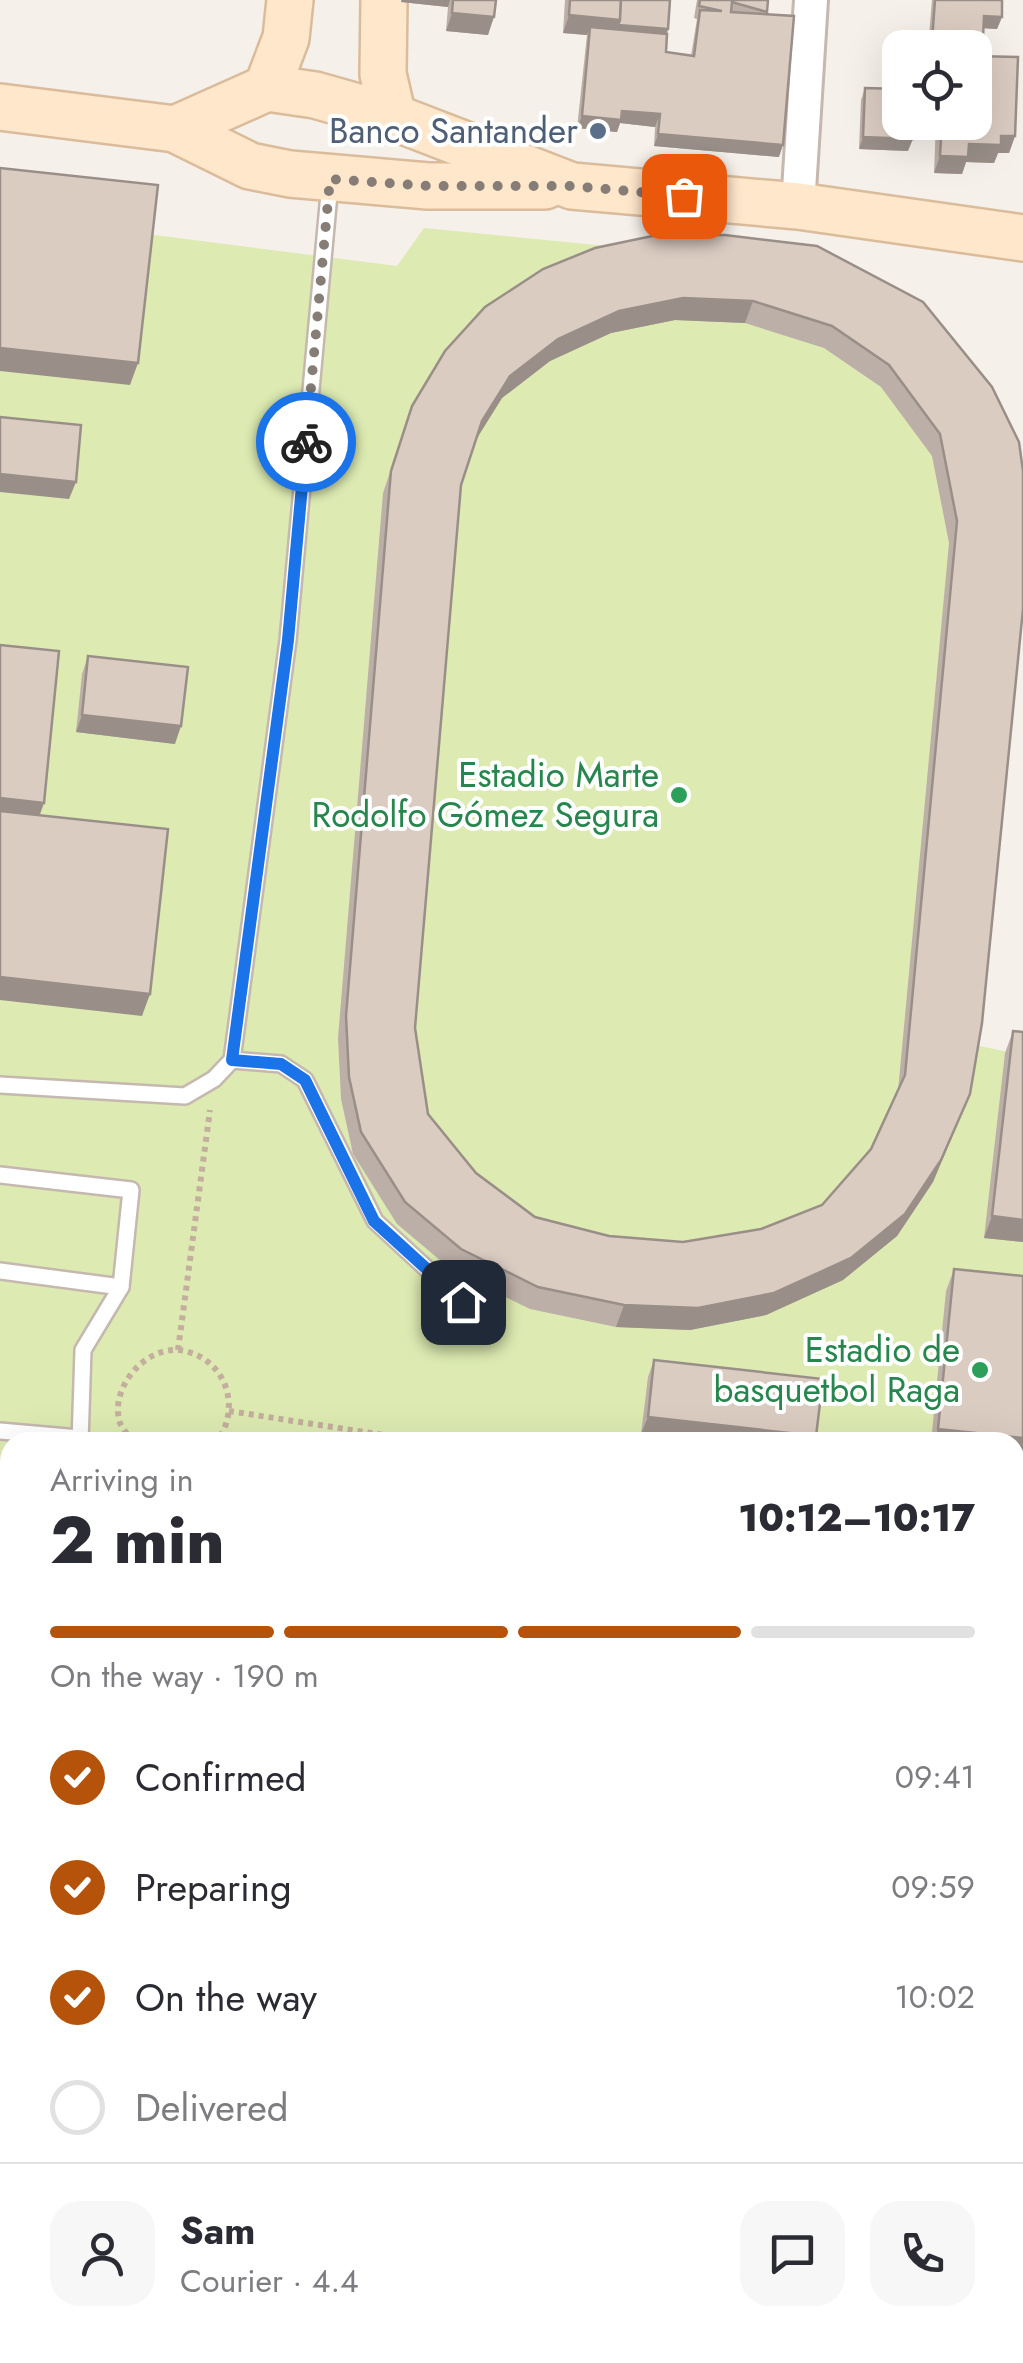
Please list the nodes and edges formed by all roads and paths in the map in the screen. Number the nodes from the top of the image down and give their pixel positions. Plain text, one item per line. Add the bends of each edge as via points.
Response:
1 (290, 0) edge
2 (384, 0) edge
3 (811, 0) edge
4 (267, 88) junction
5 (0, 107) edge
6 (393, 117) junction
7 (175, 129) junction
8 (330, 179) junction
9 (572, 186) junction
10 (798, 206) junction
11 (1023, 238) edge
12 (232, 1060) junction
13 (214, 1079) junction
14 (0, 1085) edge
15 (0, 1175) edge
16 (0, 1271) edge
17 (121, 1286) junction
18 (463, 1302) dead end
19 (178, 1350) junction
20 (230, 1411) junction
21 (80, 1432) edge
22 (126, 1432) edge
23 (224, 1432) edge
24 (365, 1432) edge

1 - 4 main road via 286,38
2 - 6 main road via 383,74
3 - 10 street
4 - 6 main road
4 - 7 main road
5 - 7 main road
6 - 9 main road
7 - 8 main road via 250,166
8 - 9 main road
8 - 12 lane via 288,640
9 - 10 main road
10 - 11 main road
12 - 13 lane
12 - 18 lane via 281,1064 305,1080 374,1221
13 - 14 lane via 185,1096
13 - 19 path
15 - 17 lane via 131,1190
16 - 17 lane
17 - 21 lane via 83,1350
19 - 20 path via 211,1363 230,1392
19 - 22 path via 144,1359 122,1386 120,1422
20 - 23 path
20 - 24 path

